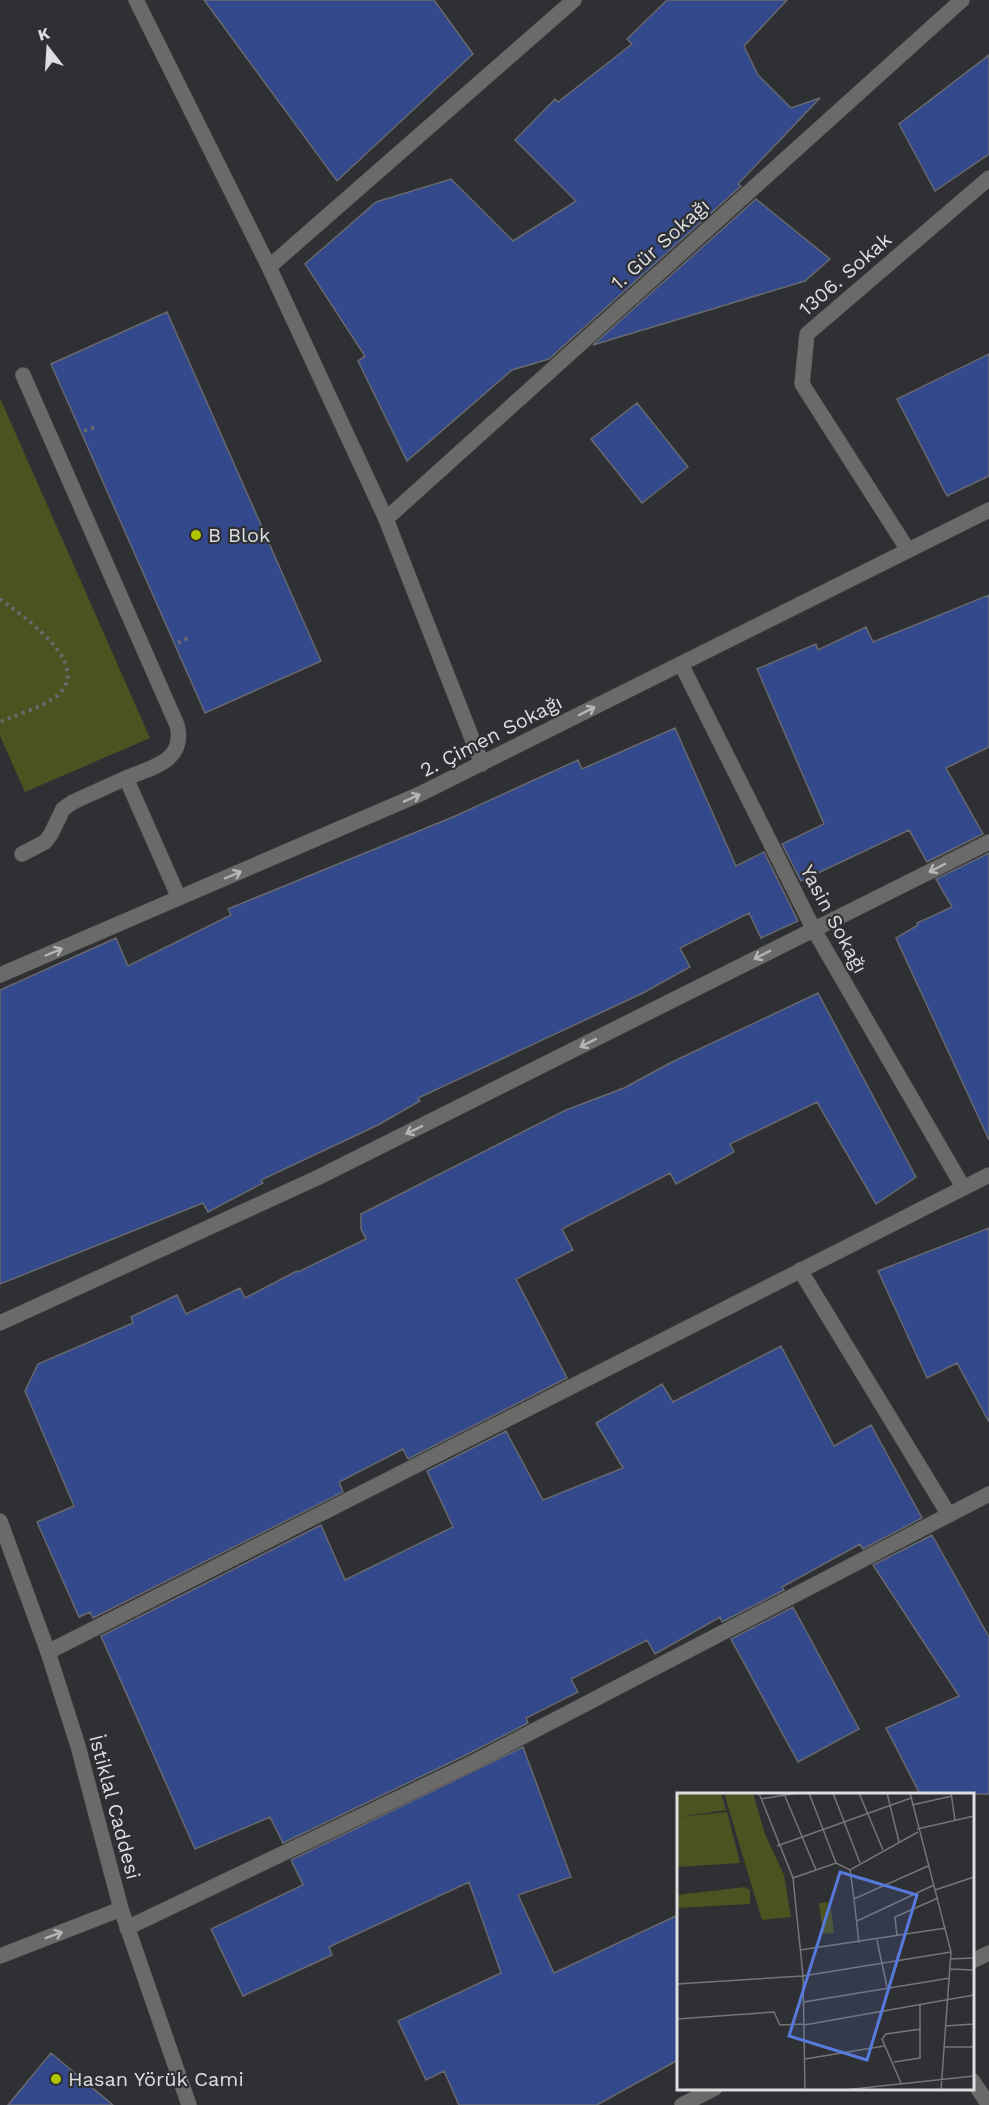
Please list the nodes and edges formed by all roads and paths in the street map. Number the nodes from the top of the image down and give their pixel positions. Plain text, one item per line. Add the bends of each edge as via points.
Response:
1 (136, 0) edge
2 (574, 0) edge
3 (962, 0) edge
4 (989, 178) edge
5 (269, 267) junction
6 (23, 375) dead end
7 (989, 510) edge
8 (386, 519) junction
9 (908, 550) junction
10 (0, 599) edge
11 (681, 664) junction
12 (0, 722) edge
13 (482, 764) junction
14 (126, 778) junction
15 (989, 842) edge
16 (22, 854) dead end
17 (179, 898) junction
18 (814, 930) junction
19 (0, 975) edge
20 (989, 1175) edge
21 (963, 1187) junction
22 (800, 1270) junction
23 (0, 1323) edge
24 (989, 1494) edge
25 (949, 1515) junction
26 (0, 1521) edge
27 (48, 1652) junction
28 (121, 1909) junction
29 (127, 1928) junction
30 (989, 1953) edge
31 (0, 1956) edge
32 (974, 1960) edge
33 (974, 2083) edge
34 (711, 2090) edge
35 (189, 2105) edge
36 (682, 2105) edge
37 (989, 2105) edge

1 - 5 street
2 - 5 street
3 - 8 street, 1. Gür Sokağı
4 - 9 street, 1306. Sokak via 807,334 802,384
5 - 8 street
6 - 14 street via 177,725 180,737 171,756
7 - 9 street, 2. Çimen Sokağı
8 - 13 street
9 - 11 street, 2. Çimen Sokağı
10 - 12 path via 44,632 56,646 67,671 65,685 58,695
13 -> 11 street, 2. Çimen Sokağı
11 - 18 street, Yasin Sokağı
17 -> 13 street, 2. Çimen Sokağı
14 - 16 street via 63,809 45,842
14 - 17 street
15 -> 18 street
19 -> 17 street, 2. Çimen Sokağı
18 - 21 street, Yasin Sokağı
18 -> 23 street via 319,1177
20 - 21 street
21 - 22 street
22 - 25 street
22 - 27 street
24 - 25 street
25 - 29 street via 472,1763
26 - 27 street, İstiklal Caddesi
27 - 28 street, İstiklal Caddesi via 78,1746
28 - 29 street, İstiklal Caddesi
31 -> 28 street
29 - 35 street, İstiklal Caddesi
30 - 32 street
33 - 37 street
34 - 36 street

